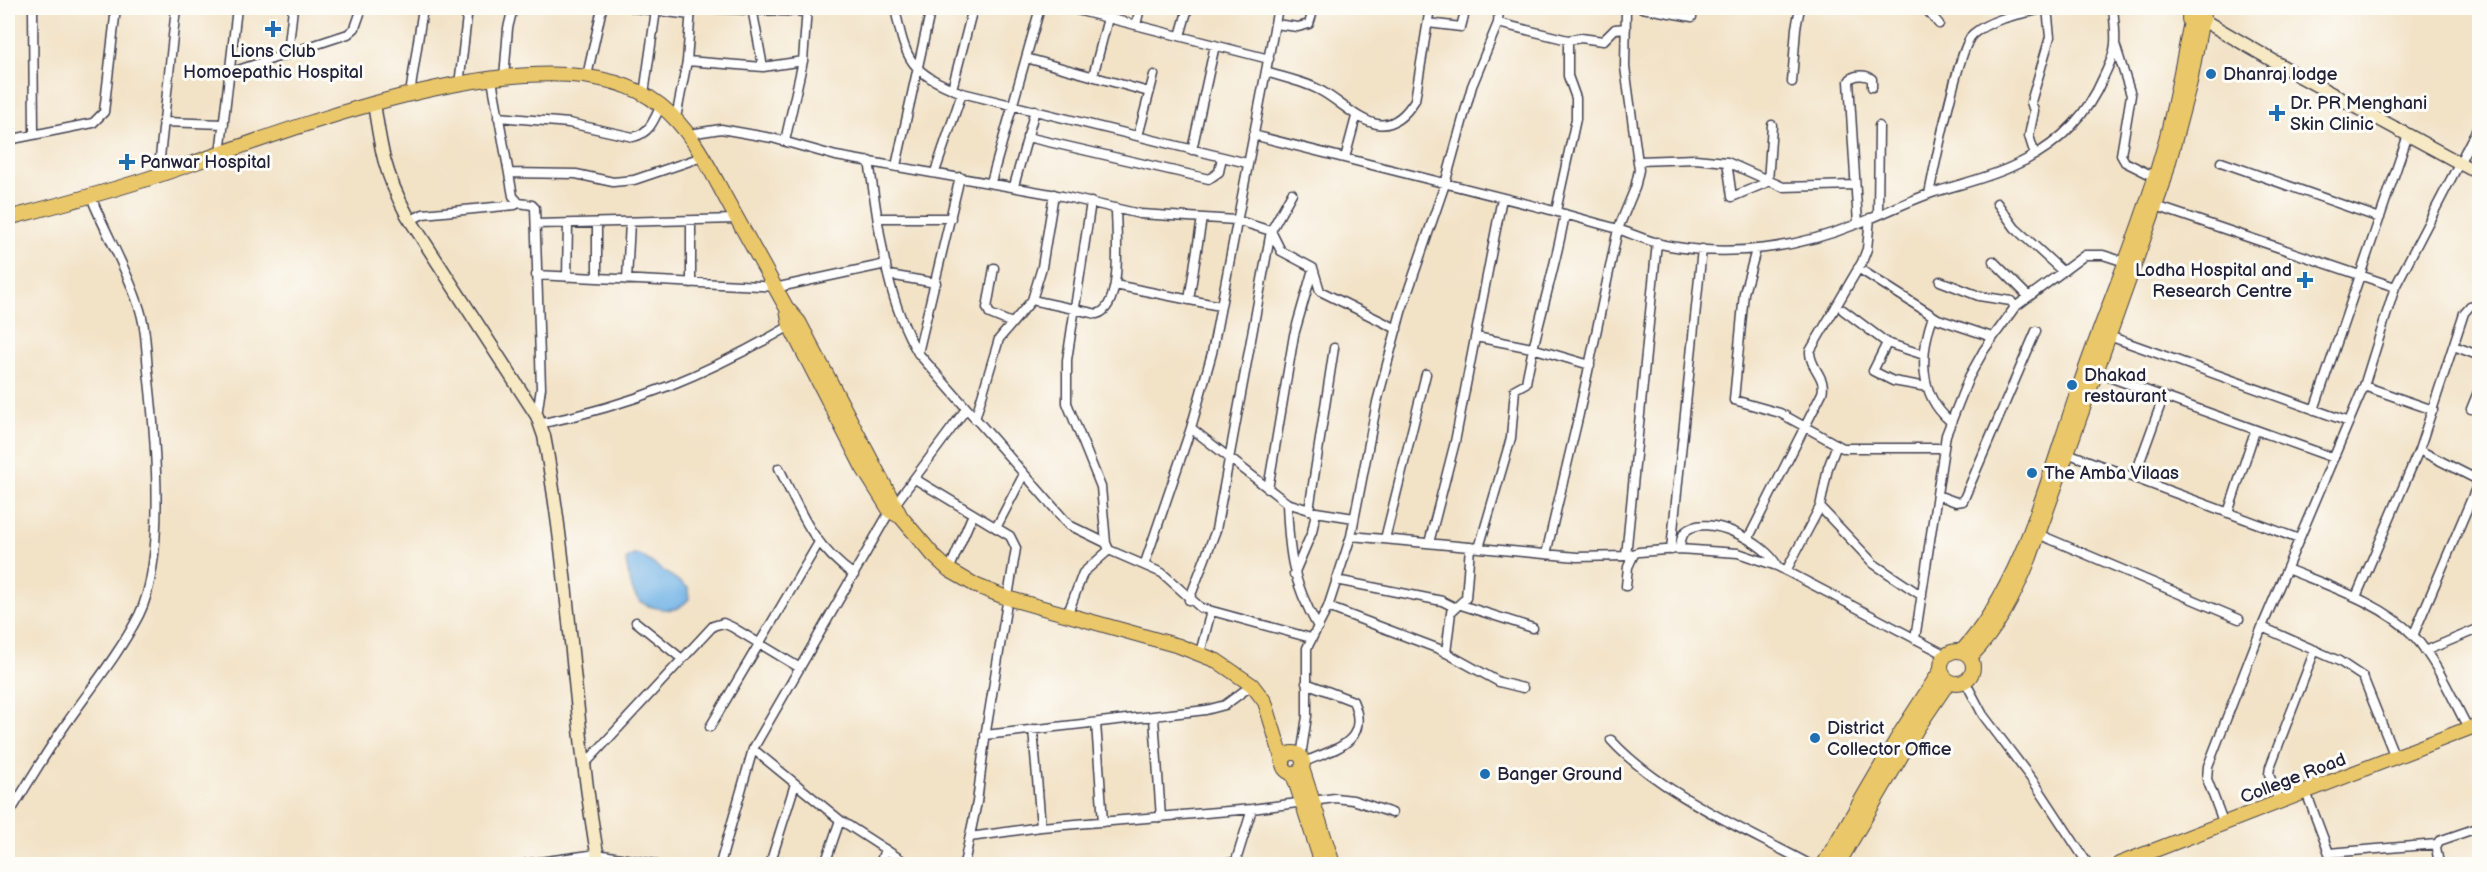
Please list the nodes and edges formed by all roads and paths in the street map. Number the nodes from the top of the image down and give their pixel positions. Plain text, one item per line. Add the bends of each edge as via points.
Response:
1 (33, 8) edge
2 (116, 8) edge
3 (176, 8) edge
4 (237, 8) edge
5 (293, 8) edge
6 (362, 8) edge
7 (423, 8) edge
8 (468, 8) edge
9 (513, 8) edge
10 (602, 8) edge
11 (634, 8) edge
12 (698, 8) edge
13 (895, 8) edge
14 (931, 8) edge
15 (973, 8) edge
16 (1040, 8) edge
17 (1069, 8) edge
18 (1140, 8) edge
19 (1188, 8) edge
20 (1278, 8) edge
21 (1314, 8) edge
22 (1431, 8) edge
23 (1466, 8) edge
24 (1499, 8) edge
25 (1626, 8) edge
26 (1642, 8) edge
27 (1800, 8) edge
28 (1925, 8) edge
29 (2047, 8) edge
30 (2113, 8) edge
31 (752, 9) edge
32 (656, 10) junction
33 (807, 10) edge
34 (1090, 10) edge
35 (691, 11) edge
36 (2198, 15) edge
37 (1692, 17) dead end
38 (1108, 18) junction
39 (1498, 22) junction
40 (1428, 23) junction
41 (1275, 24) junction
42 (1939, 24) dead end
43 (1136, 26) junction
44 (1626, 28) junction
45 (1180, 36) junction
46 (1569, 40) junction
47 (2115, 43) junction
48 (1215, 45) junction
49 (288, 53) junction
50 (1026, 58) junction
51 (1269, 58) junction
52 (687, 61) junction
53 (803, 61) junction
54 (763, 66) junction
55 (916, 69) junction
56 (1266, 72) junction
57 (229, 73) junction
58 (1154, 75) dead end
59 (587, 76) junction
60 (1094, 76) junction
61 (496, 81) junction
62 (1792, 82) dead end
63 (459, 85) junction
64 (1872, 87) dead end
65 (952, 89) junction
66 (1149, 92) junction
67 (962, 93) junction
68 (410, 94) junction
69 (644, 94) junction
70 (1012, 104) junction
71 (374, 107) junction
72 (1035, 110) junction
73 (665, 112) junction
74 (498, 117) junction
75 (1356, 117) junction
76 (163, 122) junction
77 (2480, 123) edge
78 (224, 124) junction
79 (1772, 124) dead end
80 (1879, 126) dead end
81 (34, 133) junction
82 (690, 134) junction
83 (1253, 135) junction
84 (2408, 135) junction
85 (1138, 136) junction
86 (1027, 137) junction
87 (8, 140) edge
88 (785, 141) junction
89 (1192, 150) junction
90 (220, 154) junction
91 (2035, 154) junction
92 (702, 157) junction
93 (1222, 157) junction
94 (1345, 158) junction
95 (869, 161) junction
96 (1639, 161) junction
97 (2458, 161) junction
98 (1727, 162) junction
99 (2221, 162) dead end
100 (1247, 163) junction
101 (896, 166) junction
102 (935, 172) junction
103 (509, 173) junction
104 (2480, 174) edge
105 (158, 176) junction
106 (960, 177) junction
107 (2155, 177) junction
108 (991, 182) junction
109 (1767, 182) junction
110 (1445, 184) junction
111 (1855, 185) junction
112 (1014, 186) junction
113 (1292, 193) dead end
114 (1054, 194) junction
115 (1929, 194) junction
116 (1502, 198) junction
117 (1091, 202) junction
118 (519, 203) junction
119 (1997, 203) dead end
120 (94, 204) junction
121 (2156, 206) junction
122 (1116, 208) junction
123 (1561, 213) junction
124 (1878, 214) junction
125 (8, 218) edge
126 (878, 218) junction
127 (951, 218) junction
128 (1202, 218) junction
129 (1870, 218) junction
130 (2380, 218) junction
131 (737, 219) junction
132 (411, 220) junction
133 (692, 220) junction
134 (1236, 220) junction
135 (630, 222) junction
136 (597, 223) junction
137 (536, 224) junction
138 (568, 224) junction
139 (1858, 224) junction
140 (8, 226) edge
141 (1618, 229) junction
142 (1271, 231) junction
143 (1657, 242) junction
144 (1702, 249) junction
145 (1756, 250) junction
146 (1993, 261) dead end
147 (2124, 262) junction
148 (886, 264) junction
149 (994, 268) dead end
150 (1313, 268) junction
151 (1858, 268) junction
152 (2062, 271) junction
153 (536, 275) junction
154 (889, 275) junction
155 (2361, 275) junction
156 (567, 277) junction
157 (597, 278) junction
158 (627, 280) junction
159 (1940, 281) dead end
160 (691, 283) junction
161 (936, 283) junction
162 (1115, 285) junction
163 (775, 286) junction
164 (2396, 287) junction
165 (2028, 296) junction
166 (1032, 300) junction
167 (1189, 300) junction
168 (2480, 304) edge
169 (1220, 306) junction
170 (786, 307) junction
171 (2015, 307) junction
172 (1074, 310) junction
173 (1843, 310) dead end
174 (1933, 316) junction
175 (1012, 323) junction
176 (790, 326) junction
177 (1397, 329) junction
178 (2036, 332) dead end
179 (2109, 336) junction
180 (1476, 337) junction
181 (1992, 337) junction
182 (1887, 343) junction
183 (2454, 346) junction
184 (1334, 348) dead end
185 (1532, 348) junction
186 (918, 353) junction
187 (1924, 356) junction
188 (2480, 356) edge
189 (1590, 365) junction
190 (2095, 372) junction
191 (1425, 374) dead end
192 (2364, 386) junction
193 (1927, 387) junction
194 (2480, 387) edge
195 (2163, 398) junction
196 (966, 410) junction
197 (2314, 410) junction
198 (2433, 410) junction
199 (2470, 410) dead end
200 (975, 419) junction
201 (538, 420) junction
202 (1950, 420) junction
203 (2349, 422) junction
204 (1806, 427) junction
205 (1191, 428) junction
206 (2255, 431) junction
207 (1836, 447) junction
208 (1943, 447) junction
209 (2419, 450) junction
210 (2067, 453) junction
211 (1230, 458) junction
212 (2334, 458) junction
213 (779, 468) dead end
214 (1024, 474) junction
215 (2134, 478) junction
216 (915, 479) junction
217 (2479, 480) edge
218 (1268, 489) junction
219 (1937, 495) junction
220 (1287, 503) junction
221 (1820, 507) junction
222 (896, 511) junction
223 (1312, 511) junction
224 (2228, 513) junction
225 (973, 514) junction
226 (1354, 518) junction
227 (996, 528) junction
228 (2038, 534) junction
229 (1351, 536) junction
230 (1385, 539) junction
231 (1748, 539) junction
232 (2299, 539) junction
233 (1430, 543) junction
234 (818, 544) junction
235 (1108, 547) junction
236 (1474, 547) junction
237 (1675, 549) junction
238 (1546, 554) junction
239 (1630, 555) junction
240 (1145, 563) junction
241 (1777, 566) junction
242 (2287, 569) junction
243 (949, 570) junction
244 (1786, 571) junction
245 (1293, 574) junction
246 (854, 575) junction
247 (1336, 580) junction
248 (1626, 586) dead end
249 (1922, 596) junction
250 (2356, 597) junction
251 (1007, 598) junction
252 (1190, 600) junction
253 (1457, 606) junction
254 (1328, 607) junction
255 (1211, 611) junction
256 (1068, 614) junction
257 (2239, 619) dead end
258 (636, 622) dead end
259 (1318, 627) junction
260 (2262, 627) junction
261 (1533, 628) dead end
262 (2480, 628) edge
263 (2413, 636) junction
264 (1311, 638) junction
265 (1915, 639) junction
266 (759, 643) junction
267 (2315, 650) junction
268 (2425, 651) junction
269 (1200, 653) junction
270 (1446, 653) junction
271 (1966, 654) junction
272 (1946, 655) junction
273 (682, 659) junction
274 (800, 668) junction
275 (1945, 676) junction
276 (1965, 681) junction
277 (1306, 683) junction
278 (1252, 685) junction
279 (1523, 688) dead end
280 (1154, 718) junction
281 (1096, 723) junction
282 (2474, 726) edge
283 (710, 727) dead end
284 (1033, 729) junction
285 (985, 735) junction
286 (1611, 740) dead end
287 (753, 750) junction
288 (2395, 757) junction
289 (585, 764) junction
290 (1300, 765) junction
291 (795, 784) junction
292 (2306, 792) junction
293 (2279, 802) junction
294 (1307, 803) junction
295 (1252, 809) junction
296 (1392, 813) dead end
297 (8, 816) edge
298 (1161, 818) junction
299 (840, 820) junction
300 (1103, 822) junction
301 (2224, 824) junction
302 (1041, 827) junction
303 (2480, 827) edge
304 (970, 837) junction
305 (2437, 844) junction
306 (885, 849) junction
307 (598, 859) edge
308 (1235, 863) edge
309 (525, 864) edge
310 (655, 864) edge
311 (720, 864) edge
312 (770, 864) edge
313 (825, 864) edge
314 (880, 864) edge
315 (908, 864) edge
316 (964, 864) edge
317 (1223, 864) edge
318 (1322, 864) edge
319 (1333, 864) edge
320 (1809, 864) edge
321 (1824, 864) edge
322 (1838, 864) edge
323 (2088, 864) edge
324 (2119, 864) edge
325 (2439, 864) edge

1 - 81 street
2 - 81 street via 104,112 93,123
3 - 76 street
4 - 57 street
5 - 49 street
6 - 49 street via 355,28 348,34
7 - 68 street
8 - 63 street
9 - 61 street
10 - 59 street
11 - 32 street
12 - 31 street
13 - 55 street via 907,55
14 - 55 street
15 - 65 street
16 - 50 street
17 - 34 street
18 - 43 street
19 - 45 street
20 - 41 street
21 - 41 street via 1309,24 1304,27
22 - 40 street
23 - 40 street via 1461,27
24 - 39 street
25 - 44 street
26 - 37 street
27 - 62 street
28 - 42 street
29 - 91 street via 2050,37 2031,102 2034,111 2029,136
29 - 115 street via 1988,25 1968,39 1958,65
30 - 47 street
31 - 33 street
31 - 54 street
32 - 35 street
32 - 69 street
33 - 53 street
34 - 38 street
35 - 52 street
36 - 84 street
36 - 107 main road
36 - 121 main road via 2175,148
38 - 43 street
38 - 60 street
39 - 46 street
39 - 110 street via 1472,86
40 - 75 street via 1419,86 1408,111 1383,125
41 - 51 street
43 - 45 street
44 - 46 street via 1615,29 1603,41
44 - 96 street via 1625,67
45 - 48 street
46 - 123 street via 1568,76 1576,98 1576,119
47 - 91 street via 2110,66 2083,116
47 - 107 street via 2131,95 2121,156 2125,162
48 - 51 street
48 - 89 street
49 - 57 street
50 - 60 street
50 - 70 street
51 - 56 street
52 - 54 street
52 - 73 street
53 - 54 street
53 - 88 street
55 - 65 street via 931,81
55 - 101 street
56 - 75 street via 1314,87
56 - 83 street
57 - 78 street
58 - 66 street
59 - 61 main road
59 - 69 main road
60 - 66 street
61 - 63 main road
61 - 71 main road
61 - 73 main road via 594,86
61 - 74 street
63 - 68 main road
64 - 111 street via 1872,79 1867,76 1854,76 1849,81
65 - 67 street
66 - 85 street
67 - 70 street
67 - 102 street
68 - 71 main road
69 - 73 main road
70 - 72 street
70 - 108 street
71 - 90 main road via 299,124
71 - 120 main road
71 - 132 street via 390,183
72 - 85 street
72 - 86 street
73 - 74 street via 643,135 633,137 569,123
73 - 82 main road
74 - 103 street
75 - 94 street
76 - 78 street
76 - 105 street
77 - 97 street
78 - 90 street
79 - 109 street
80 - 124 street
81 - 87 street
82 - 88 street via 721,129
82 - 92 main road
83 - 94 street
83 - 100 street
84 - 97 street
84 - 130 street
85 - 89 street
86 - 93 street via 1209,179 1219,172
86 - 112 street
88 - 95 street
89 - 93 street
90 - 105 main road
91 - 115 street via 2008,168
92 - 103 street via 634,180 613,182 576,174
92 - 131 main road
93 - 100 street
94 - 110 street
95 - 101 street
95 - 126 street
96 - 98 street
96 - 141 street via 1638,179
97 - 104 street
97 - 164 street
98 - 109 street
98 - 109 street via 1732,197
99 - 130 street
100 - 134 street
101 - 102 street
102 - 106 street
103 - 118 street via 513,195
105 - 125 main road
106 - 108 street
106 - 127 street
107 - 147 main road
108 - 112 street
109 - 111 street via 1783,187
110 - 116 street
110 - 177 street
111 - 139 street
112 - 114 street
113 - 142 street
114 - 117 street
114 - 166 street via 1042,267
115 - 124 street
116 - 123 street
116 - 180 street
117 - 122 street
117 - 172 street
118 - 132 street via 423,214
118 - 137 street via 535,208
119 - 152 street via 2015,228
120 - 140 main road
120 - 297 street via 139,304 144,332 156,492 154,543 140,612 115,657 64,727
121 - 155 street
121 - 179 main road
122 - 128 street via 1140,214
122 - 162 street
123 - 141 street
123 - 185 street via 1557,262
124 - 129 street
126 - 127 street
126 - 148 street
127 - 161 street
128 - 134 street
128 - 167 street
129 - 139 street
129 - 151 street via 1867,249
130 - 155 street
131 - 133 street
131 - 163 main road
132 - 201 street
133 - 135 street
133 - 160 street
134 - 142 street
134 - 169 street
135 - 136 street
135 - 158 street
136 - 138 street
136 - 157 street
137 - 138 street
137 - 153 street
138 - 156 street
139 - 145 street via 1814,239
141 - 143 street
141 - 189 street
142 - 150 street via 1281,251
142 - 211 street
143 - 144 street
143 - 239 street
144 - 145 street
144 - 237 street
145 - 204 street via 1744,293 1733,398 1738,403 1780,412
146 - 165 street
147 - 152 street via 2088,254
147 - 271 main road via 2010,578
148 - 154 street
148 - 163 street
149 - 175 street via 987,308 990,314
150 - 177 street via 1320,291
150 - 218 street via 1294,335
151 - 174 street
151 - 204 street via 1810,351 1824,387
152 - 165 street
153 - 156 street
153 - 201 street via 541,388
154 - 161 street
154 - 186 street via 908,336
155 - 164 street
155 - 197 street
156 - 157 street
157 - 158 street
158 - 160 street
159 - 171 street via 1979,296 2011,301
160 - 163 street
161 - 186 street
162 - 167 street
162 - 172 street via 1104,312
163 - 170 main road
164 - 192 street
165 - 171 street
166 - 172 street
166 - 175 street
167 - 169 street
168 - 183 street via 2470,306 2464,313
169 - 205 street via 1212,353
170 - 176 main road
170 - 222 main road via 799,322
171 - 181 street
172 - 235 street via 1066,403 1101,487
173 - 182 street
174 - 181 street
174 - 187 street
175 - 200 street via 999,339
176 - 201 street via 673,386 617,406
176 - 222 main road via 842,430
177 - 226 street via 1377,402
178 - 219 street via 1963,501
179 - 190 main road
179 - 197 street
180 - 185 street
180 - 233 street
181 - 202 street
182 - 187 street
182 - 193 street via 1873,371 1893,381
183 - 188 street
183 - 198 street
184 - 223 street
185 - 189 street
185 - 236 street via 1526,383 1515,389 1511,438
186 - 196 street
187 - 193 street
189 - 238 street
190 - 195 street
190 - 210 main road
191 - 230 street
192 - 198 street
192 - 203 street
193 - 202 street via 1935,405
194 - 199 street
195 - 206 street
195 - 215 street
196 - 200 street
196 - 216 street
197 - 203 street
198 - 209 street
200 - 214 street
201 - 289 street via 554,493
202 - 208 street
203 - 212 street
204 - 207 street
204 - 231 street
205 - 211 street
205 - 240 street
206 - 212 street
206 - 224 street
207 - 208 street
207 - 221 street
208 - 219 street
209 - 217 street
209 - 250 street
210 - 215 street
210 - 228 main road
211 - 218 street
211 - 252 street via 1216,530
212 - 232 street
213 - 234 street
214 - 227 street
214 - 235 street via 1069,525
215 - 224 street
216 - 222 street
216 - 225 street
217 - 263 street
218 - 220 street
219 - 249 street
220 - 223 street
220 - 245 street
221 - 244 street
221 - 249 street via 1874,564
222 - 243 main road
222 - 246 street
223 - 226 street
223 - 245 street via 1312,532
224 - 232 street
225 - 227 street
225 - 243 street
226 - 229 street
227 - 251 street via 1010,536 1016,548
228 - 257 street
228 - 271 main road via 2014,595 1992,633
229 - 230 street
229 - 247 street
230 - 233 street
231 - 237 street via 1726,529 1692,527
231 - 241 street via 1770,554
232 - 242 street
233 - 236 street
234 - 246 street
234 - 266 street
235 - 240 street via 1125,559
235 - 256 street via 1083,573
236 - 238 street
236 - 253 street via 1467,591
237 - 239 street
237 - 241 street via 1738,553
238 - 239 street
239 - 248 street
240 - 252 street via 1162,573
241 - 244 street
242 - 250 street
242 - 260 street
243 - 251 main road
244 - 265 street
245 - 259 street
246 - 274 street
247 - 253 street
247 - 254 street
249 - 265 street
250 - 263 street
251 - 256 main road
251 - 285 street
252 - 255 street
253 - 261 street
253 - 270 street via 1451,612
254 - 259 street
254 - 270 street
255 - 264 street
255 - 269 street
256 - 269 main road
258 - 273 street
259 - 264 street
260 - 267 street
260 - 301 street via 2208,766 2207,779
262 - 268 street
263 - 268 street
264 - 277 street
265 - 272 street
266 - 273 street via 723,623 712,626
266 - 274 street
266 - 283 street
267 - 288 street via 2363,677
267 - 293 street via 2270,767
268 - 282 street
269 - 278 main road
270 - 279 street via 1499,682
271 - 272 main road
271 - 276 main road via 1974,668
272 - 275 main road
273 - 289 street
274 - 287 street
275 - 276 main road
275 - 321 main road via 1895,741
275 - 322 main road
276 - 323 street via 1983,715 2037,785
277 - 290 street via 1307,716
277 - 290 street via 1353,701 1356,732 1347,744
278 - 280 street via 1225,705
278 - 290 main road via 1265,702 1287,772
280 - 281 street
280 - 298 street
281 - 284 street
281 - 300 street
282 - 288 main road, College Road
284 - 285 street
284 - 302 street
285 - 304 street
286 - 320 street via 1631,762 1680,793
287 - 291 street
287 - 311 street
288 - 292 main road, College Road
289 - 307 street
290 - 294 main road
291 - 299 street
291 - 312 street
292 - 293 main road, College Road
292 - 305 street via 2329,853
293 - 301 main road, College Road
294 - 295 street
294 - 296 street via 1335,798 1353,800
294 - 318 main road
294 - 319 main road
295 - 298 street
295 - 308 street
298 - 300 street
299 - 306 street
299 - 313 street
300 - 302 street
301 - 324 main road, College Road
302 - 304 street
303 - 305 street
304 - 316 street
305 - 325 street
306 - 314 street
306 - 315 street
307 - 309 street
307 - 310 street
308 - 317 street

